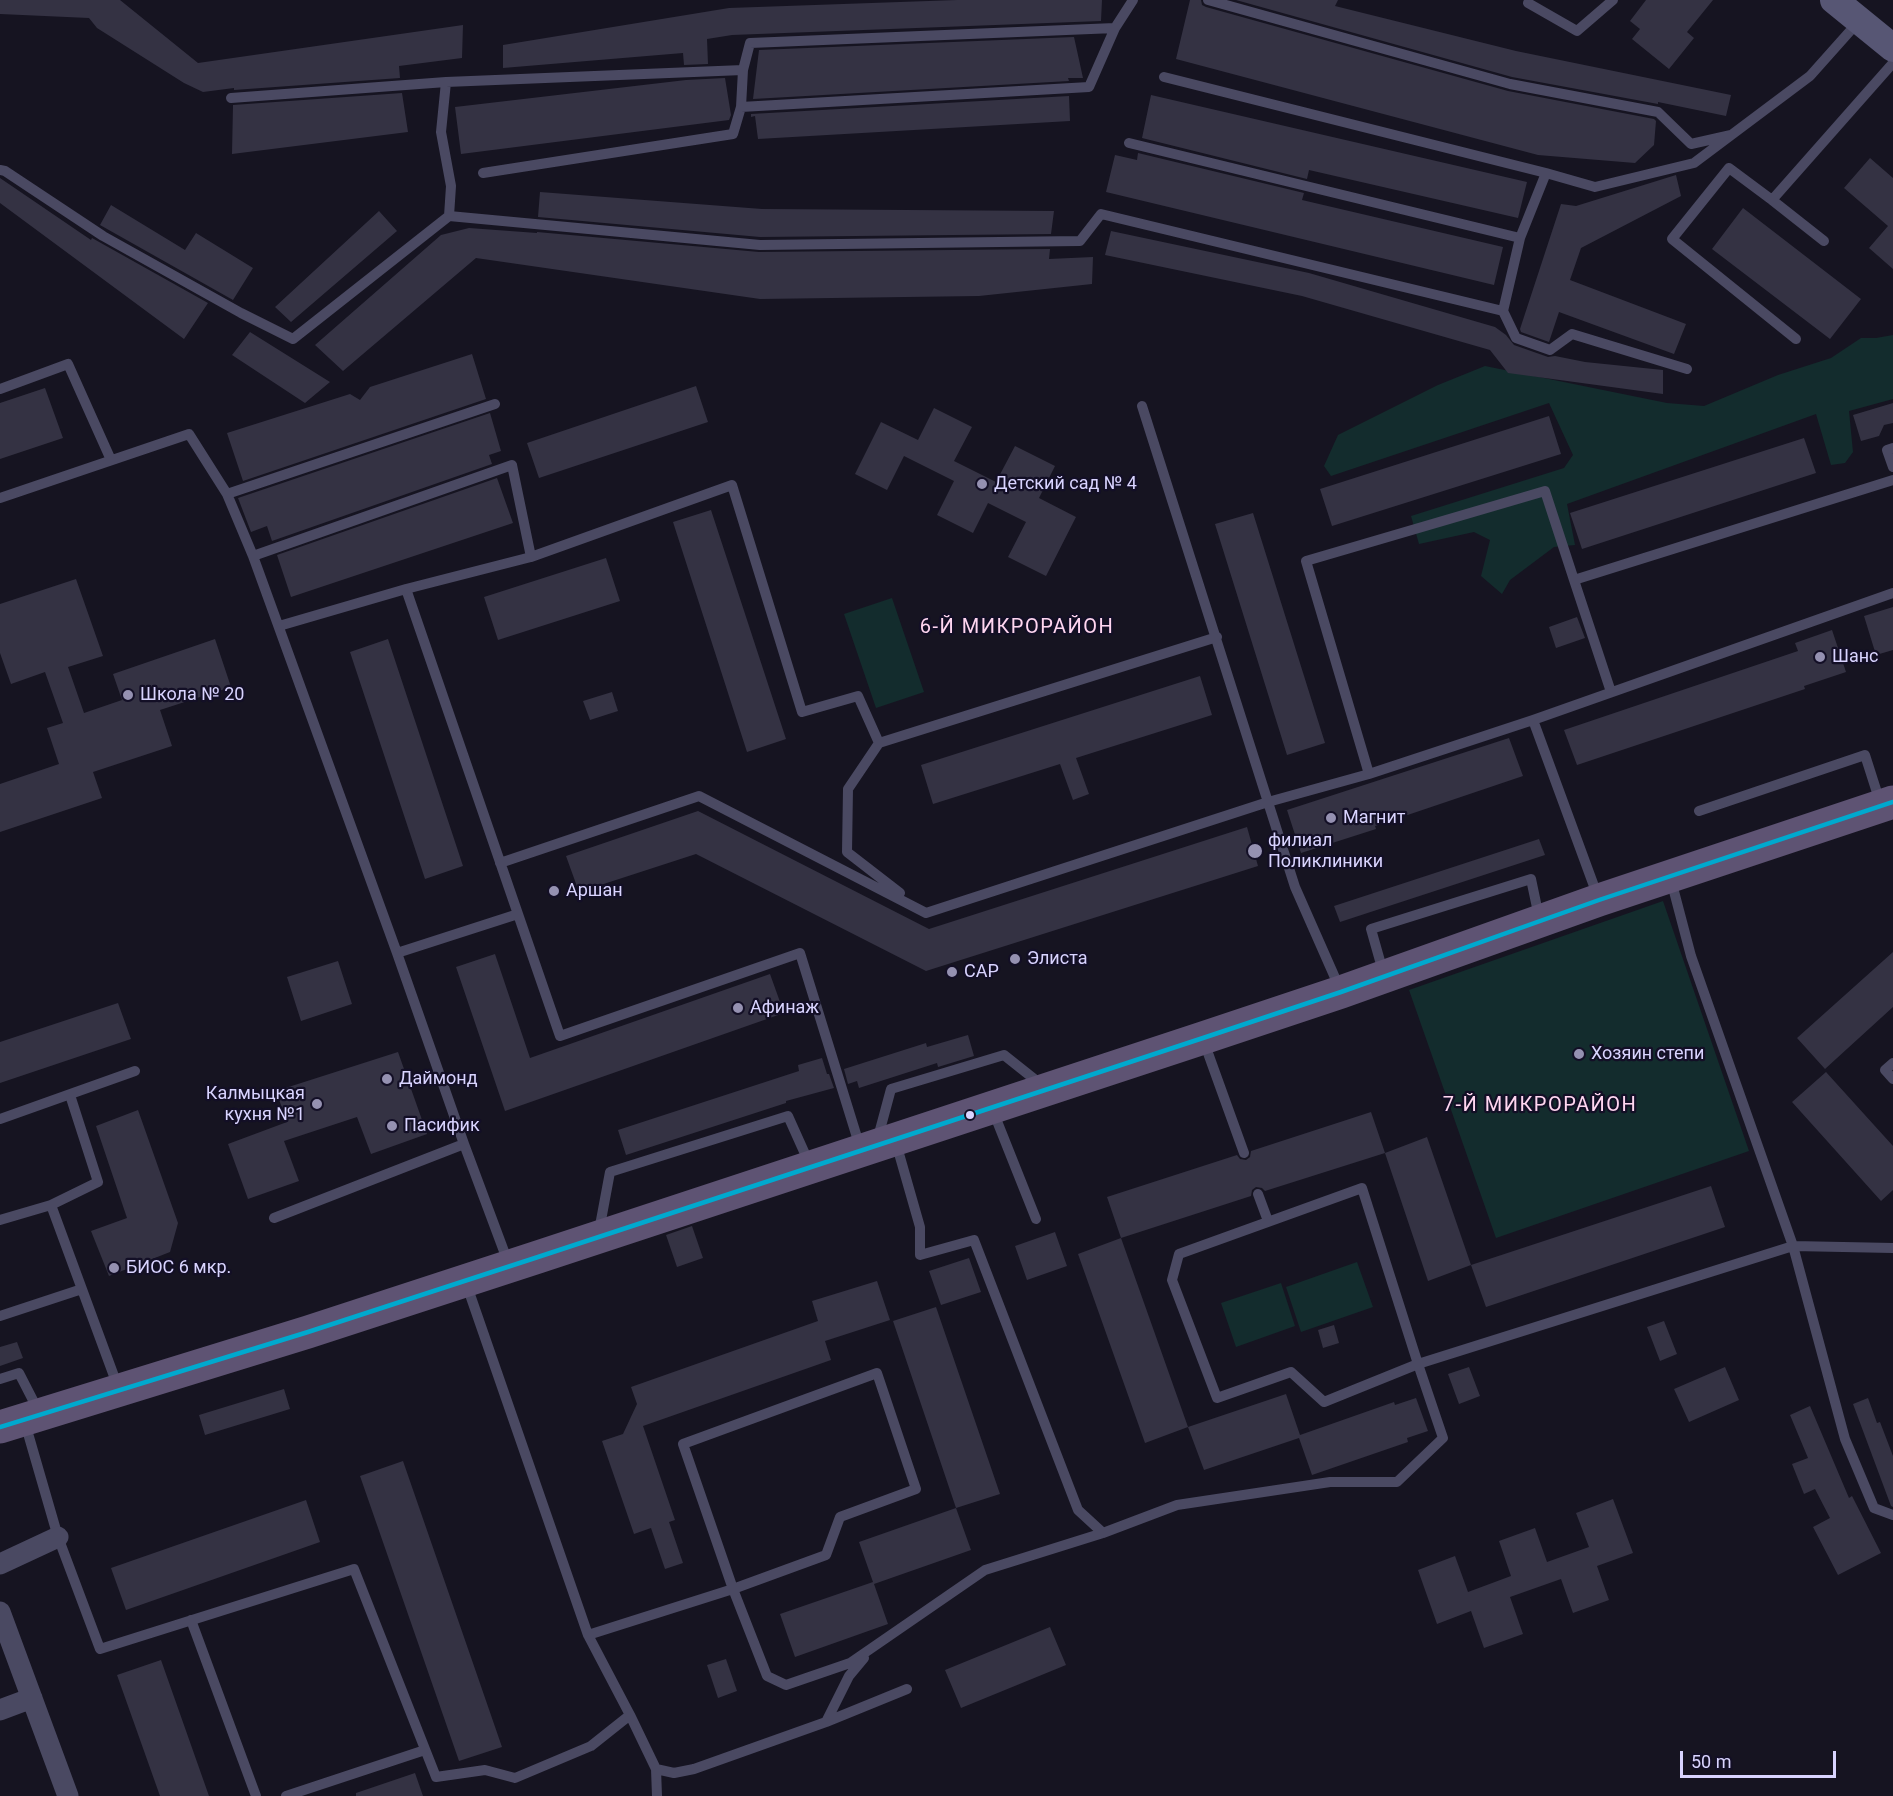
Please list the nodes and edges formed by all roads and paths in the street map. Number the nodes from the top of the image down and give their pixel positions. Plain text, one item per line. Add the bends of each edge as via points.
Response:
1 (1133, 0) edge
2 (1208, 0) edge
3 (1612, 0) edge
4 (1834, 0) edge
5 (1528, 3) dead end
6 (1859, 21) junction
7 (1115, 28) junction
8 (1893, 48) edge
9 (1893, 63) edge
10 (743, 70) junction
11 (1164, 77) dead end
12 (446, 82) junction
13 (231, 98) dead end
14 (741, 107) junction
15 (1731, 135) junction
16 (1129, 143) dead end
17 (0, 170) edge
18 (483, 173) dead end
19 (1546, 173) junction
20 (1772, 200) junction
21 (449, 216) junction
22 (1520, 238) junction
23 (1824, 241) dead end
24 (1503, 311) junction
25 (1796, 339) dead end
26 (1687, 369) dead end
27 (0, 389) edge
28 (495, 404) dead end
29 (1142, 406) dead end
30 (1893, 448) edge
31 (111, 460) junction
32 (1893, 467) edge
33 (1893, 480) edge
34 (227, 494) junction
35 (0, 498) edge
36 (253, 556) junction
37 (531, 557) junction
38 (1574, 580) junction
39 (406, 589) junction
40 (1893, 593) edge
41 (279, 626) junction
42 (1217, 637) junction
43 (1611, 693) junction
44 (1533, 720) junction
45 (879, 743) junction
46 (1369, 774) junction
47 (1268, 802) junction
48 (1887, 804) edge
49 (1699, 810) dead end
50 (500, 863) junction
51 (1671, 876) junction
52 (1599, 900) junction
53 (926, 913) junction
54 (518, 915) junction
55 (1540, 921) junction
56 (398, 953) junction
57 (1384, 977) junction
58 (1341, 992) junction
59 (1203, 1038) junction
60 (1893, 1063) edge
61 (135, 1071) dead end
62 (1893, 1079) edge
63 (1048, 1089) junction
64 (70, 1095) junction
65 (992, 1108) junction
66 (0, 1119) edge
67 (464, 1144) junction
68 (877, 1146) junction
69 (1244, 1153) dead end
70 (811, 1168) junction
71 (1258, 1194) dead end
72 (51, 1205) junction
73 (274, 1218) dead end
74 (1036, 1219) dead end
75 (0, 1220) edge
76 (1268, 1221) junction
77 (597, 1238) junction
78 (1793, 1245) junction
79 (1893, 1248) edge
80 (510, 1265) junction
81 (465, 1280) junction
82 (82, 1289) junction
83 (0, 1316) edge
84 (1418, 1364) junction
85 (0, 1379) edge
86 (120, 1390) junction
87 (22, 1420) edge
88 (1893, 1515) edge
89 (1103, 1533) junction
90 (58, 1537) junction
91 (0, 1564) edge
92 (734, 1589) junction
93 (0, 1612) edge
94 (191, 1620) junction
95 (588, 1635) junction
96 (872, 1649) junction
97 (907, 1689) dead end
98 (32, 1698) junction
99 (0, 1710) edge
100 (630, 1714) junction
101 (826, 1722) junction
102 (425, 1750) junction
103 (656, 1769) junction
104 (68, 1796) edge
105 (256, 1796) edge
106 (286, 1796) edge
107 (657, 1796) edge

1 - 7 lane
2 - 15 lane via 1510,84 1658,112 1691,144
3 - 5 lane via 1577,31
4 - 6 main road
6 - 8 main road
6 - 15 lane via 1810,76
7 - 10 lane via 750,43
7 - 14 lane via 1089,87
9 - 20 lane
10 - 12 lane
10 - 14 lane
11 - 19 lane
12 - 13 lane
12 - 21 lane via 441,132 451,186
14 - 18 lane via 733,134
15 - 19 lane via 1694,163 1595,186
16 - 22 lane
17 - 21 lane via 103,236 293,339
19 - 22 lane
20 - 23 lane
20 - 25 lane via 1729,168 1672,239
21 - 24 lane via 760,245 1080,241 1101,214
22 - 24 lane
24 - 26 lane via 1516,338 1550,350 1572,334
27 - 31 lane via 68,364
28 - 34 lane
29 - 42 lane
30 - 32 lane via 1887,450
31 - 34 lane via 189,434
31 - 35 lane
33 - 38 lane
34 - 36 lane
36 - 37 lane via 512,465
36 - 41 lane
37 - 39 lane
37 - 45 lane via 732,485 802,712 858,696
38 - 43 lane
38 - 46 lane via 1545,491 1306,561
39 - 41 lane
39 - 50 lane
40 - 43 lane
41 - 56 lane
42 - 45 lane
42 - 47 lane
43 - 44 lane
44 - 46 lane
44 - 52 lane
45 - 53 lane via 848,789 847,852
46 - 47 lane
47 - 53 lane
47 - 58 lane via 1295,887
48 - 49 lane via 1865,755
48 - 51 main road
50 - 53 lane via 699,796
50 - 54 lane
51 - 52 main road
51 - 78 lane via 1691,956
52 - 55 main road
54 - 56 lane
54 - 68 lane via 560,1036 800,953
55 - 57 main road
55 - 57 lane via 1531,879 1371,930
56 - 67 lane
57 - 58 main road
58 - 59 main road
59 - 63 main road
59 - 69 lane
60 - 62 lane via 1885,1070
61 - 64 lane
63 - 65 main road
63 - 68 lane via 1004,1055 891,1089
64 - 66 lane
64 - 72 lane via 98,1182
65 - 68 main road
65 - 74 lane
67 - 73 lane
67 - 80 lane
68 - 70 main road
68 - 89 lane via 920,1227 920,1255 974,1240 1077,1510
70 - 77 main road
70 - 77 lane via 788,1116 610,1172
71 - 76 lane
72 - 75 lane
72 - 82 lane
76 - 84 lane via 1362,1188
76 - 84 lane via 1179,1254 1172,1280 1217,1398 1291,1372 1324,1402
77 - 80 main road
78 - 79 lane
78 - 84 lane
78 - 88 lane via 1845,1439 1874,1508
80 - 81 main road
81 - 86 main road
81 - 95 lane
82 - 83 lane
82 - 86 lane
84 - 89 lane via 1443,1438 1397,1482 1330,1482 1177,1505
85 - 87 lane via 19,1373
86 - 87 main road
87 - 90 lane
89 - 96 lane via 985,1570
90 - 91 street
90 - 94 lane via 100,1648
92 - 92 lane via 683,1444 877,1373 916,1489 840,1516 826,1555
92 - 95 lane
92 - 96 lane via 767,1676 786,1685 850,1663
93 - 98 street
94 - 102 lane via 354,1569
94 - 105 lane
95 - 100 lane
96 - 101 lane via 849,1676
97 - 101 lane
98 - 99 street
98 - 104 street
100 - 102 lane via 591,1746 515,1778 485,1770 436,1777
100 - 103 lane
101 - 103 lane via 694,1769 674,1773
102 - 106 lane
103 - 107 lane

